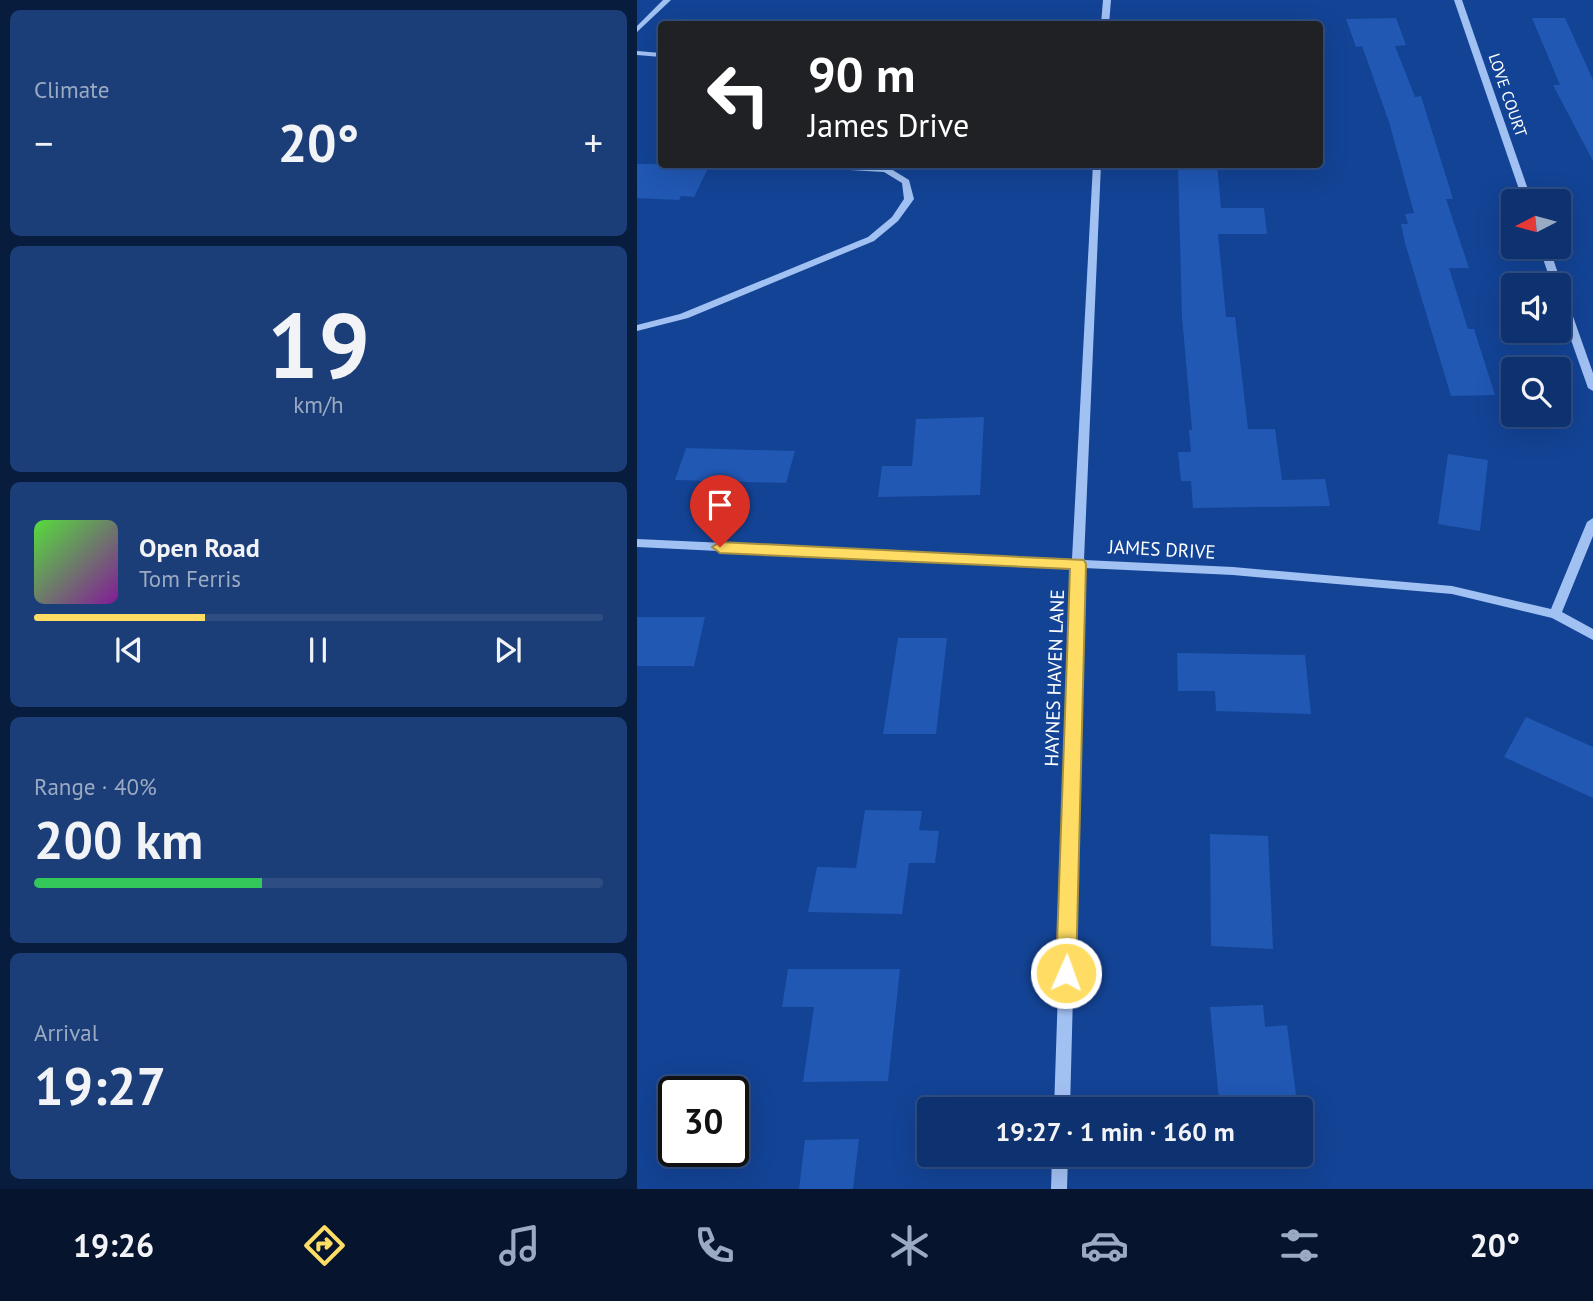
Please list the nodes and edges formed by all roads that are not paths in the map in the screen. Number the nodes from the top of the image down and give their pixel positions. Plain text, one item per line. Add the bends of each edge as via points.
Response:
1 (667, 0) edge
2 (1107, 0) edge
3 (1458, 0) edge
4 (1105, 21) edge
5 (637, 30) edge
6 (637, 53) edge
7 (658, 55) edge
8 (869, 168) edge
9 (1097, 168) edge
10 (1524, 189) edge
11 (1571, 325) edge
12 (637, 328) edge
13 (1593, 388) edge
14 (1593, 522) edge
15 (637, 543) edge
16 (1078, 564) junction
17 (1555, 614) junction
18 (1593, 635) edge
19 (1062, 1097) edge
20 (1060, 1167) edge
21 (1059, 1189) edge

1 - 5 street
2 - 4 street
3 - 10 street, LOVE COURT
6 - 7 street
8 - 12 street via 886,169 906,182 909,199 895,219 871,239 684,316
9 - 16 street, HAYNES HAVEN LANE
11 - 13 street
14 - 17 street
15 - 16 street, JAMES DRIVE
16 - 17 street, JAMES DRIVE via 1452,590
16 - 19 street, HAYNES HAVEN LANE
17 - 18 street, JAMES DRIVE
20 - 21 street

